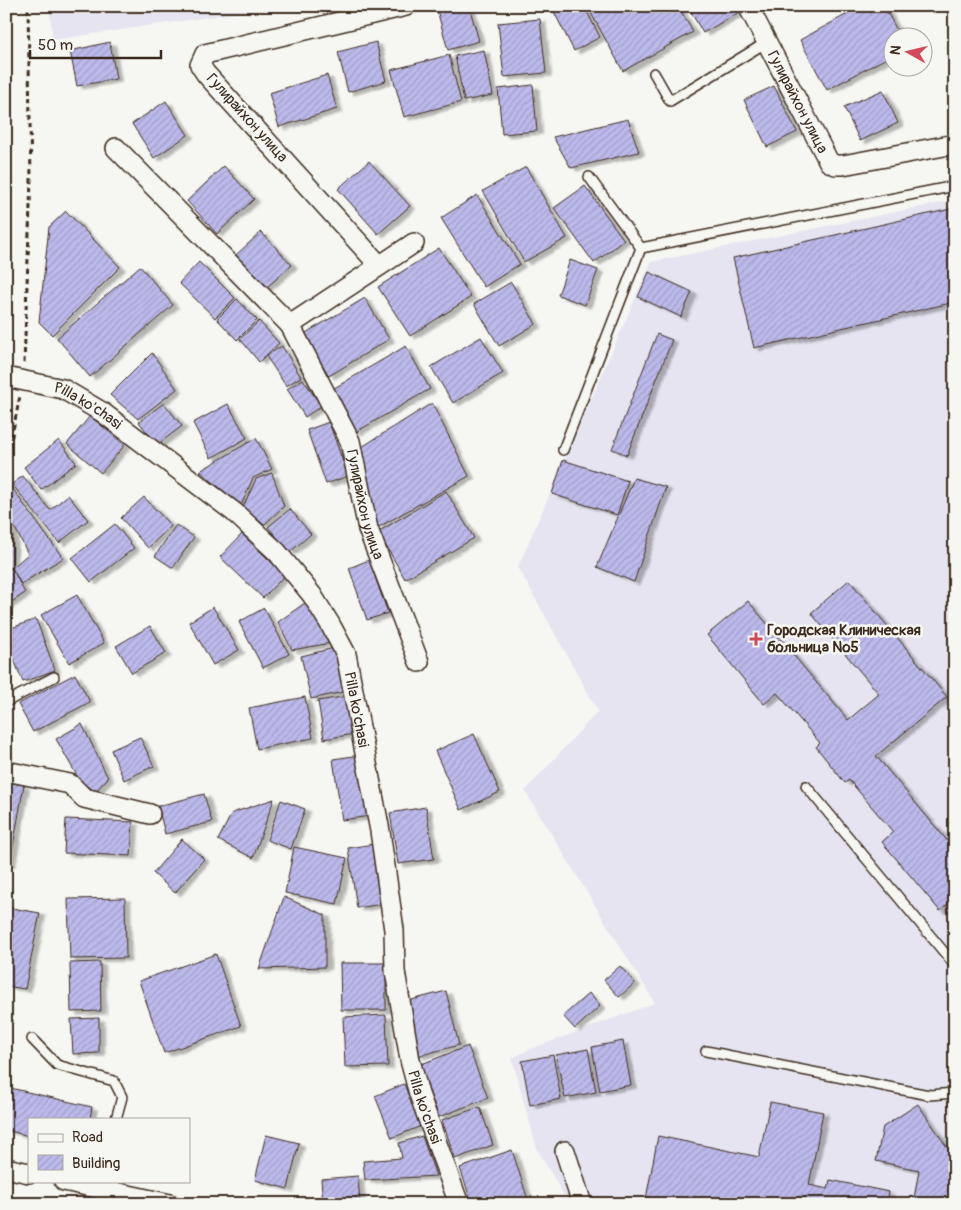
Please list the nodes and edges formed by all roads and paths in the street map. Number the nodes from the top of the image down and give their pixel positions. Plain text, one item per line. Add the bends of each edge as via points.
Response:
1 (28, 6) edge
2 (406, 6) edge
3 (748, 6) edge
4 (768, 42) junction
5 (654, 73) dead end
6 (955, 144) edge
7 (116, 148) dead end
8 (589, 176) dead end
9 (955, 186) edge
10 (414, 243) dead end
11 (641, 248) junction
12 (380, 265) junction
13 (290, 325) junction
14 (15, 378) edge
15 (563, 450) dead end
16 (6, 464) edge
17 (419, 662) dead end
18 (54, 676) dead end
19 (6, 702) edge
20 (6, 772) edge
21 (806, 786) dead end
22 (150, 814) dead end
23 (954, 964) edge
24 (32, 1039) dead end
25 (706, 1051) dead end
26 (955, 1093) edge
27 (116, 1118) edge
28 (565, 1151) dead end
29 (6, 1168) edge
30 (28, 1173) edge
31 (73, 1182) edge
32 (101, 1185) edge
33 (170, 1204) edge
34 (459, 1204) edge
35 (582, 1204) edge

1 - 14 path via 31,180
2 - 12 street, Гулирайхон улица via 205,54 200,65
3 - 4 street, Гулирайхон улица
4 - 5 lane via 670,101
4 - 6 street, Гулирайхон улица via 829,162 843,165
7 - 13 street, Гулирайхон улица
8 - 11 lane
9 - 11 lane
10 - 12 street
11 - 15 lane
12 - 13 street
13 - 17 street, Гулирайхон улица via 350,441 368,530
14 - 16 path
14 - 34 street, Pilla ko'chasi via 63,389 102,412 234,512 277,552 312,595 330,624 346,654 380,830 394,930 395,972 410,1060
18 - 19 lane
20 - 22 street via 70,784 84,798
21 - 23 lane
24 - 27 lane via 57,1065 114,1081 122,1097
25 - 26 lane via 929,1094
28 - 35 street
29 - 30 street
31 - 32 street
32 - 33 street

